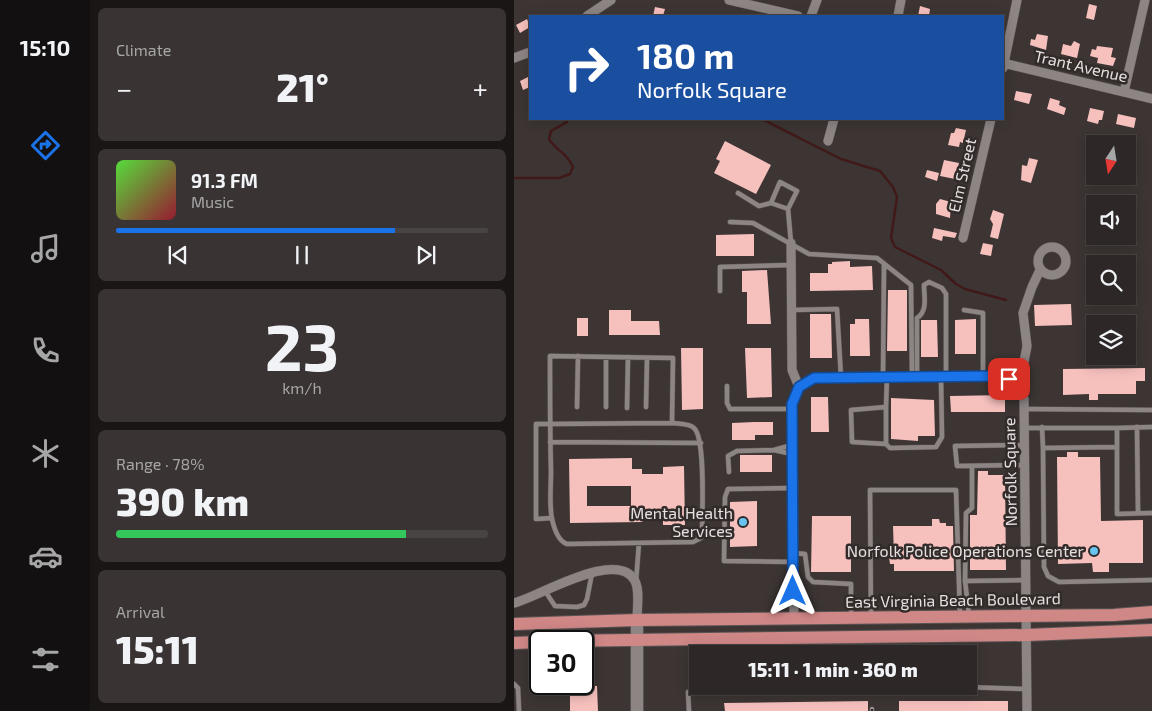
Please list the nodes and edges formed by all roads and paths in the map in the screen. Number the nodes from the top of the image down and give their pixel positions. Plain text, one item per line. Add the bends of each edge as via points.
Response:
1 (611, 0) edge
2 (729, 0) edge
3 (817, 0) edge
4 (901, 0) edge
5 (1017, 0) edge
6 (1145, 0) edge
7 (588, 15) edge
8 (794, 15) edge
9 (811, 15) edge
10 (898, 15) edge
11 (529, 52) edge
12 (514, 58) edge
13 (1004, 60) edge
14 (1004, 65) edge
15 (1124, 92) junction
16 (1152, 99) edge
17 (834, 120) edge
18 (991, 120) edge
19 (828, 141) dead end
20 (738, 193) dead end
21 (771, 203) junction
22 (788, 209) junction
23 (730, 222) dead end
24 (963, 238) dead end
25 (791, 243) junction
26 (884, 264) junction
27 (791, 265) junction
28 (1040, 270) dead end
29 (720, 291) dead end
30 (790, 310) junction
31 (964, 310) dead end
32 (578, 356) junction
33 (606, 357) junction
34 (628, 357) junction
35 (647, 358) junction
36 (983, 376) junction
37 (841, 377) junction
38 (885, 377) junction
39 (915, 377) junction
40 (943, 377) junction
41 (727, 386) dead end
42 (799, 387) junction
43 (1019, 388) junction
44 (577, 407) dead end
45 (606, 407) dead end
46 (646, 407) dead end
47 (627, 408) dead end
48 (886, 408) junction
49 (792, 409) junction
50 (1024, 410) junction
51 (1152, 410) edge
52 (672, 423) junction
53 (550, 424) junction
54 (1137, 427) junction
55 (1152, 427) edge
56 (1024, 428) junction
57 (1042, 428) junction
58 (1117, 428) junction
59 (550, 442) junction
60 (701, 443) junction
61 (886, 444) junction
62 (1025, 445) junction
63 (1117, 447) junction
64 (1042, 448) junction
65 (792, 449) junction
66 (774, 450) junction
67 (1025, 465) junction
68 (972, 466) junction
69 (729, 472) dead end
70 (792, 488) junction
71 (1138, 513) junction
72 (1152, 513) edge
73 (552, 518) junction
74 (639, 543) junction
75 (793, 557) junction
76 (592, 573) junction
77 (1026, 580) junction
78 (1152, 580) edge
79 (966, 581) junction
80 (636, 583) junction
81 (545, 591) junction
82 (514, 603) edge
83 (1152, 611) edge
84 (965, 615) junction
85 (1027, 615) junction
86 (794, 617) junction
87 (852, 617) junction
88 (871, 617) junction
89 (637, 620) junction
90 (577, 621) junction
91 (514, 624) edge
92 (578, 630) edge
93 (1152, 630) edge
94 (1027, 634) junction
95 (638, 639) junction
96 (594, 640) edge
97 (529, 642) edge
98 (514, 643) edge
99 (514, 684) edge
100 (977, 687) edge
101 (1027, 689) junction
102 (689, 692) edge
103 (519, 711) edge
104 (638, 711) edge
105 (689, 711) edge
106 (1027, 711) edge

1 - 7 street
2 - 8 street
3 - 9 street
4 - 10 street
5 - 13 street
6 - 15 street
11 - 12 street
14 - 15 street, Trant Avenue
15 - 16 street, Trant Avenue
17 - 19 street
18 - 24 street, Elm Street
20 - 21 lane via 759,206
21 - 22 lane
21 - 22 lane via 780,182 797,190
22 - 25 lane
23 - 25 lane via 753,223
25 - 26 lane via 808,254 877,258
25 - 27 street
26 - 38 lane
26 - 39 lane via 911,285
27 - 29 lane via 720,267
27 - 30 street
28 - 43 street via 1023,313 1027,346
30 - 37 lane via 838,309
30 - 42 street via 792,370
31 - 36 lane via 983,313
32 - 33 lane
32 - 44 lane
32 - 53 lane via 550,356
33 - 34 lane
33 - 45 lane
34 - 35 lane
34 - 47 lane
35 - 46 lane
35 - 52 lane via 673,358
36 - 40 street
36 - 43 street via 1004,377
37 - 38 street
37 - 42 street via 814,378
38 - 39 street
38 - 48 lane
39 - 40 street
39 - 40 lane via 917,318 925,308 924,286 929,282 942,288 946,294
40 - 61 lane via 940,443 936,447 890,448
41 - 49 lane via 730,408
42 - 49 street via 792,400
43 - 50 street, Norfolk Square
48 - 61 lane
48 - 61 lane via 851,410 852,442
49 - 65 street
50 - 51 lane
50 - 56 street, Norfolk Square
52 - 53 lane
52 - 60 lane via 695,428
53 - 59 lane
53 - 73 lane via 536,424 536,519
54 - 55 lane
54 - 58 lane
54 - 71 lane
56 - 57 lane
56 - 62 street, Norfolk Square
57 - 58 lane
57 - 64 lane
58 - 63 lane
59 - 60 lane
59 - 73 lane
60 - 74 lane via 701,538 693,542
62 - 67 street, Norfolk Square
62 - 68 lane via 955,446 957,466
63 - 64 lane
63 - 71 lane via 1118,514
64 - 78 lane via 1044,567 1048,576 1059,582
65 - 66 lane
65 - 66 lane
65 - 70 street
66 - 69 lane via 737,451 728,456
67 - 68 lane
67 - 77 street, Norfolk Square
68 - 79 lane via 972,508 966,513
70 - 75 street
70 - 75 lane via 728,489 725,497 724,561
71 - 72 lane
73 - 74 lane via 560,540 567,544
74 - 80 lane
75 - 86 street
75 - 87 lane via 805,554 808,577 813,582 851,584
76 - 80 street via 623,571
76 - 81 street via 570,578
76 - 81 lane via 584,605 555,606
77 - 79 lane
77 - 85 street, Norfolk Square
79 - 84 lane
80 - 89 street
81 - 82 street
83 - 85 main road, East Virginia Beach Boulevard
84 - 85 main road, East Virginia Beach Boulevard
84 - 88 main road, East Virginia Beach Boulevard
84 - 88 lane via 956,490 870,490
85 - 94 street, Norfolk Square
86 - 87 main road, East Virginia Beach Boulevard
86 - 89 main road, East Virginia Beach Boulevard
87 - 88 main road, East Virginia Beach Boulevard
89 - 90 main road, East Virginia Beach Boulevard
89 - 95 main road
90 - 91 main road, East Virginia Beach Boulevard
90 - 92 main road
93 - 94 main road
94 - 95 main road
94 - 101 street, Norfolk Square
95 - 96 main road
95 - 104 main road
97 - 98 main road
99 - 103 lane via 518,688
100 - 101 lane
101 - 106 street, Norfolk Square
102 - 105 lane

